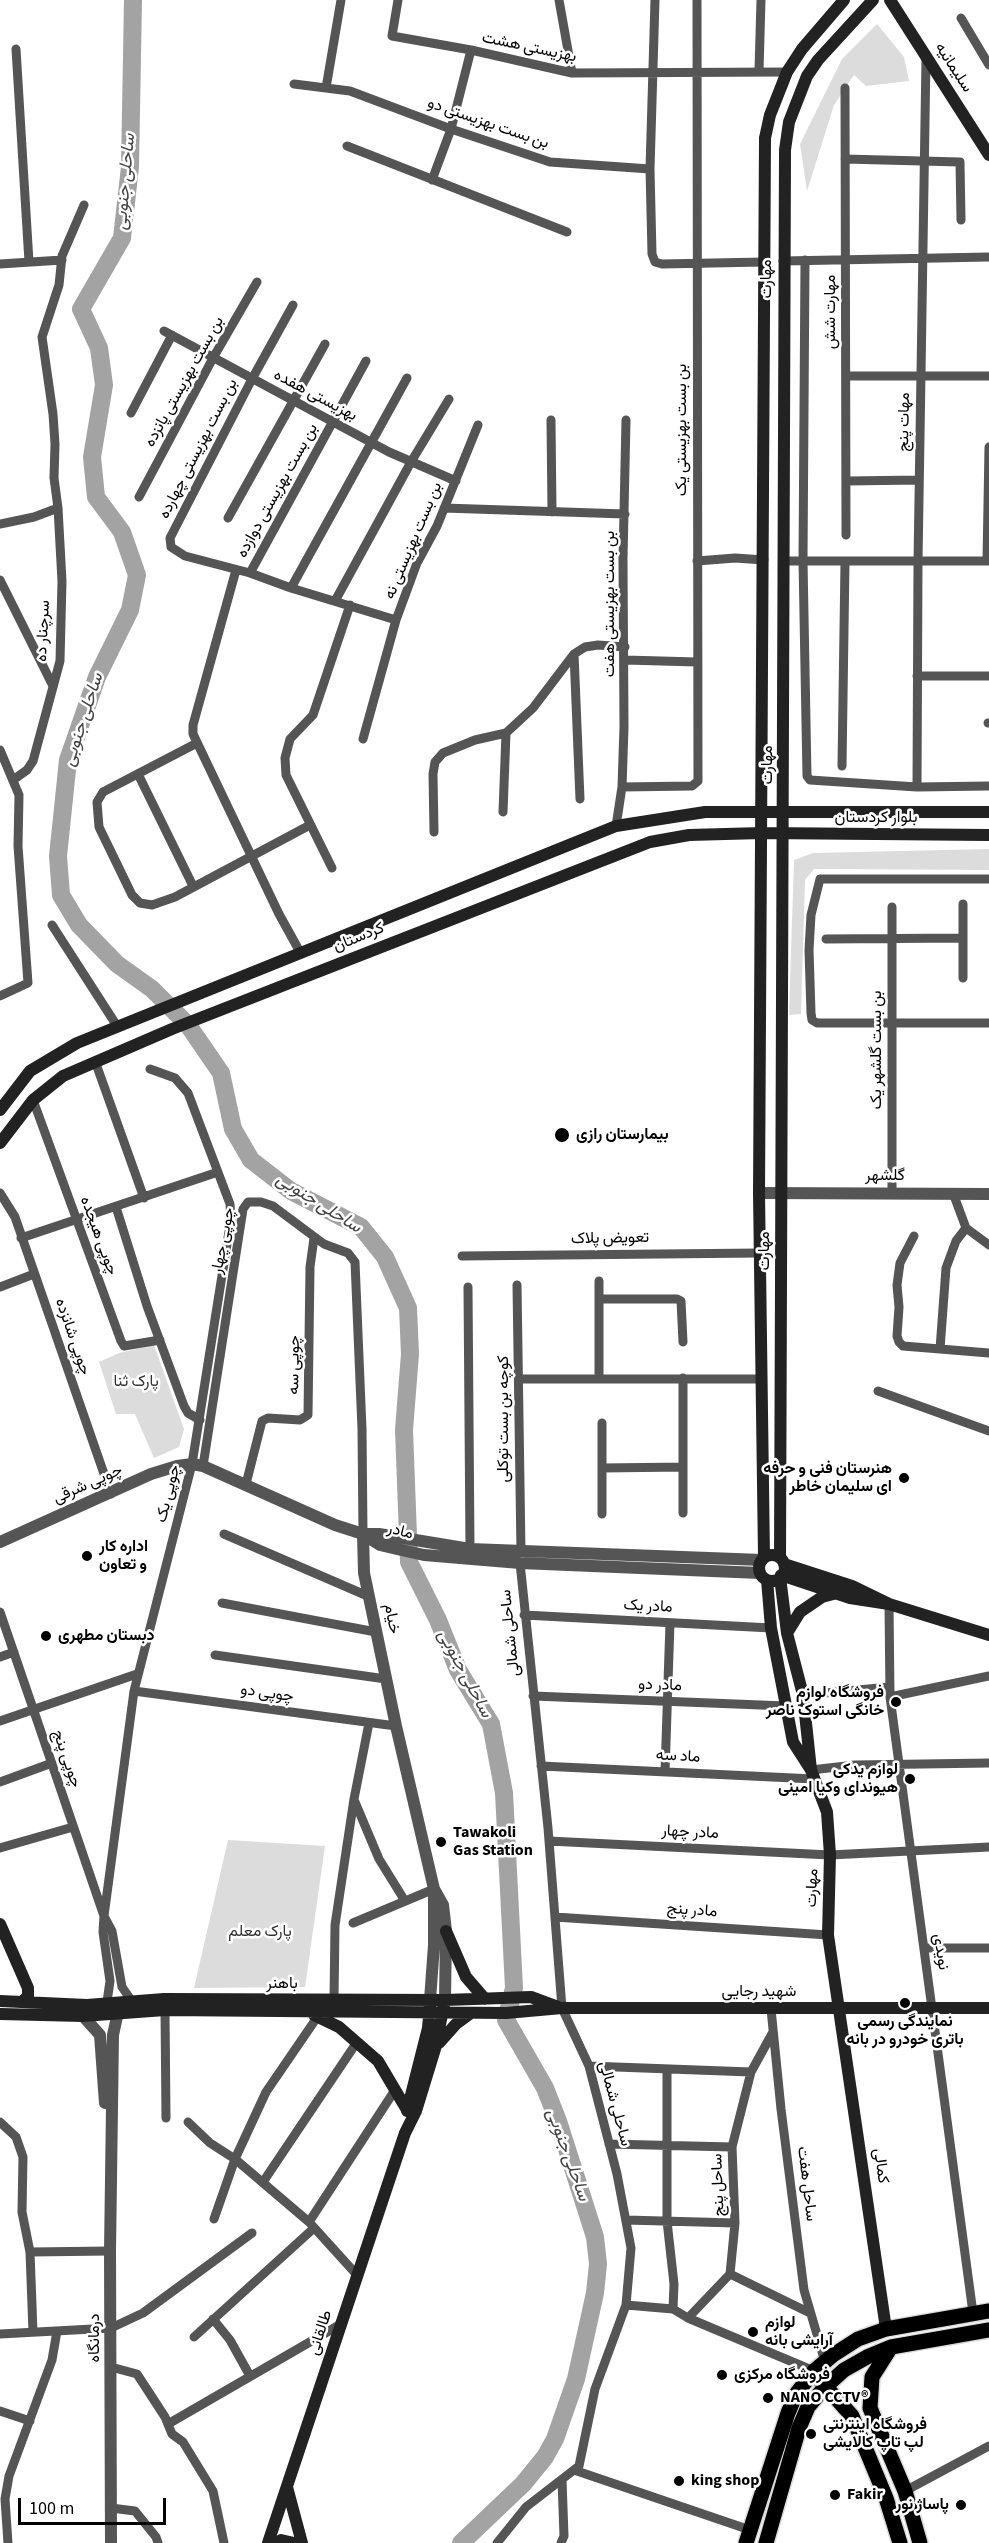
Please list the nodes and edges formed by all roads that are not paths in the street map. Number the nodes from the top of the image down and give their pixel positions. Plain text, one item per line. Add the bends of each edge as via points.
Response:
1 (341, 0) edge
2 (398, 0) edge
3 (559, 0) edge
4 (655, 0) edge
5 (697, 0) edge
6 (761, 0) edge
7 (844, 0) edge
8 (873, 0) edge
9 (890, 0) edge
10 (961, 18) dead end
11 (16, 50) dead end
12 (471, 50) junction
13 (926, 57) junction
14 (989, 65) edge
15 (654, 71) junction
16 (697, 71) junction
17 (759, 71) junction
18 (787, 72) junction
19 (572, 73) junction
20 (294, 84) dead end
21 (326, 88) junction
22 (846, 88) dead end
23 (451, 129) junction
24 (347, 146) dead end
25 (989, 155) edge
26 (845, 159) junction
27 (924, 160) junction
28 (650, 169) junction
29 (432, 180) junction
30 (84, 205) dead end
31 (962, 220) dead end
32 (567, 232) dead end
33 (989, 257) edge
34 (923, 258) junction
35 (62, 260) junction
36 (805, 260) junction
37 (846, 260) junction
38 (783, 261) junction
39 (29, 262) junction
40 (764, 262) junction
41 (0, 264) edge
42 (697, 264) junction
43 (257, 282) dead end
44 (293, 305) dead end
45 (325, 344) dead end
46 (213, 358) junction
47 (366, 361) dead end
48 (846, 376) junction
49 (989, 376) edge
50 (921, 377) junction
51 (407, 378) dead end
52 (252, 379) junction
53 (449, 399) dead end
54 (294, 401) junction
55 (131, 413) dead end
56 (551, 420) dead end
57 (626, 420) dead end
58 (333, 423) junction
59 (478, 425) dead end
60 (371, 443) junction
61 (989, 447) edge
62 (411, 462) junction
63 (919, 480) junction
64 (456, 481) junction
65 (846, 481) junction
66 (139, 497) dead end
67 (58, 508) junction
68 (444, 508) junction
69 (552, 512) junction
70 (625, 514) junction
71 (228, 518) dead end
72 (0, 524) edge
73 (846, 535) dead end
74 (764, 560) junction
75 (697, 561) junction
76 (783, 561) junction
77 (803, 561) junction
78 (988, 561) edge
79 (845, 562) junction
80 (918, 562) junction
81 (237, 570) junction
82 (250, 573) junction
83 (0, 580) edge
84 (291, 588) junction
85 (336, 601) junction
86 (350, 605) junction
87 (396, 620) junction
88 (625, 647) junction
89 (574, 654) junction
90 (625, 660) junction
91 (698, 662) junction
92 (989, 675) edge
93 (917, 676) junction
94 (53, 686) junction
95 (507, 733) junction
96 (363, 740) dead end
97 (196, 743) junction
98 (0, 750) edge
99 (842, 766) dead end
100 (138, 774) junction
101 (13, 780) junction
102 (989, 786) edge
103 (917, 787) junction
104 (622, 788) junction
105 (580, 800) dead end
106 (503, 812) dead end
107 (762, 812) junction
108 (989, 812) edge
109 (784, 813) junction
110 (310, 825) junction
111 (616, 826) junction
112 (434, 832) dead end
113 (762, 833) junction
114 (784, 834) junction
115 (989, 835) edge
116 (251, 857) junction
117 (332, 868) dead end
118 (989, 879) edge
119 (194, 886) junction
120 (963, 904) dead end
121 (892, 907) dead end
122 (52, 925) dead end
123 (892, 938) junction
124 (962, 938) junction
125 (826, 939) dead end
126 (300, 952) junction
127 (963, 978) dead end
128 (0, 996) edge
129 (892, 1023) junction
130 (989, 1023) edge
131 (117, 1026) junction
132 (95, 1061) junction
133 (150, 1069) dead end
134 (33, 1100) junction
135 (0, 1110) edge
136 (0, 1143) edge
137 (218, 1172) junction
138 (782, 1192) junction
139 (0, 1193) edge
140 (759, 1193) junction
141 (892, 1193) junction
142 (953, 1193) junction
143 (989, 1194) edge
144 (144, 1198) junction
145 (116, 1207) junction
146 (231, 1219) joint
147 (77, 1221) junction
148 (966, 1228) junction
149 (914, 1236) dead end
150 (21, 1238) junction
151 (314, 1238) junction
152 (989, 1245) edge
153 (760, 1253) junction
154 (462, 1256) dead end
155 (34, 1274) junction
156 (599, 1281) dead end
157 (517, 1285) dead end
158 (0, 1287) edge
159 (468, 1287) dead end
160 (599, 1299) junction
161 (160, 1340) junction
162 (683, 1342) dead end
163 (940, 1349) junction
164 (989, 1353) edge
165 (683, 1378) junction
166 (760, 1378) junction
167 (519, 1379) junction
168 (599, 1379) junction
169 (878, 1391) dead end
170 (200, 1419) junction
171 (602, 1423) dead end
172 (989, 1431) edge
173 (197, 1465) junction
174 (683, 1467) junction
175 (602, 1468) junction
176 (246, 1484) junction
177 (111, 1494) junction
178 (683, 1513) dead end
179 (602, 1514) dead end
180 (224, 1534) dead end
181 (363, 1534) junction
182 (0, 1542) edge
183 (425, 1549) junction
184 (470, 1550) junction
185 (520, 1558) junction
186 (763, 1558) junction
187 (781, 1569) junction
188 (764, 1576) junction
189 (837, 1593) junction
190 (370, 1597) junction
191 (222, 1604) dead end
192 (890, 1604) junction
193 (0, 1614) edge
194 (524, 1615) junction
195 (670, 1623) junction
196 (771, 1628) junction
197 (376, 1632) junction
198 (787, 1633) junction
199 (989, 1635) edge
200 (14, 1652) junction
201 (215, 1655) dead end
202 (0, 1657) edge
203 (137, 1674) junction
204 (989, 1676) edge
205 (386, 1679) junction
206 (134, 1692) junction
207 (890, 1692) junction
208 (803, 1695) junction
209 (533, 1696) junction
210 (667, 1701) junction
211 (786, 1706) junction
212 (33, 1710) junction
213 (0, 1721) edge
214 (369, 1723) junction
215 (396, 1726) junction
216 (52, 1763) junction
217 (989, 1763) edge
218 (899, 1765) junction
219 (541, 1766) junction
220 (664, 1772) junction
221 (812, 1774) junction
222 (0, 1782) edge
223 (354, 1799) junction
224 (73, 1827) junction
225 (549, 1841) junction
226 (989, 1847) edge
227 (0, 1848) edge
228 (909, 1851) junction
229 (830, 1855) junction
230 (434, 1889) junction
231 (405, 1901) junction
232 (104, 1916) junction
233 (555, 1917) junction
234 (353, 1923) dead end
235 (0, 1924) edge
236 (446, 1931) junction
237 (828, 1935) junction
238 (924, 1948) junction
239 (989, 1948) edge
240 (487, 1999) junction
241 (334, 2000) junction
242 (0, 2001) edge
243 (23, 2001) junction
244 (131, 2001) junction
245 (107, 2002) junction
246 (430, 2006) junction
247 (444, 2006) junction
248 (562, 2008) junction
249 (771, 2008) junction
250 (933, 2008) junction
251 (989, 2008) edge
252 (840, 2009) junction
253 (165, 2010) junction
254 (118, 2012) junction
255 (301, 2012) junction
256 (471, 2013) junction
257 (530, 2013) joint
258 (0, 2014) edge
259 (83, 2016) junction
260 (318, 2016) junction
261 (773, 2031) junction
262 (357, 2042) junction
263 (435, 2049) junction
264 (589, 2066) junction
265 (667, 2070) junction
266 (751, 2072) junction
267 (394, 2090) junction
268 (407, 2110) junction
269 (166, 2118) dead end
270 (0, 2122) edge
271 (189, 2122) dead end
272 (112, 2133) junction
273 (405, 2133) junction
274 (609, 2144) junction
275 (665, 2146) junction
276 (732, 2148) junction
277 (235, 2160) junction
278 (263, 2182) junction
279 (214, 2218) dead end
280 (626, 2220) junction
281 (667, 2222) junction
282 (735, 2223) junction
283 (311, 2225) junction
284 (252, 2233) dead end
285 (110, 2251) junction
286 (30, 2252) junction
287 (730, 2274) junction
288 (357, 2275) junction
289 (626, 2305) junction
290 (674, 2309) junction
291 (989, 2311) edge
292 (810, 2313) junction
293 (973, 2313) junction
294 (688, 2318) junction
295 (213, 2319) junction
296 (341, 2324) junction
297 (111, 2328) junction
298 (886, 2329) junction
299 (989, 2330) edge
300 (57, 2331) junction
301 (33, 2332) junction
302 (0, 2334) edge
303 (194, 2337) dead end
304 (891, 2347) junction
305 (819, 2366) junction
306 (111, 2367) junction
307 (250, 2376) junction
308 (824, 2388) junction
309 (870, 2408) junction
310 (0, 2411) edge
311 (852, 2416) junction
312 (30, 2421) junction
313 (168, 2424) junction
314 (989, 2446) edge
315 (574, 2470) junction
316 (4, 2475) edge
317 (562, 2480) junction
318 (287, 2485) junction
319 (904, 2491) junction
320 (111, 2508) junction
321 (914, 2516) junction
322 (748, 2536) edge
323 (504, 2540) edge
324 (8, 2543) edge
325 (111, 2543) edge
326 (158, 2543) edge
327 (224, 2543) edge
328 (268, 2543) edge
329 (278, 2543) edge
330 (294, 2543) edge
331 (302, 2543) edge
332 (561, 2543) edge
333 (766, 2543) edge
334 (900, 2543) edge
335 (920, 2543) edge
336 (925, 2543) edge

1 - 21 street
2 - 12 street, بهزیستی هشت via 392,36
3 - 19 street
4 - 15 street
5 - 16 street, بن بست بهزیستی یک
6 - 17 street
7 - 18 main road, مهارت
8 - 38 main road, مهارت via 818,60 807,76 789,122
9 - 13 main road, سلیمانیه
10 - 14 street
11 - 39 street
12 - 19 street, بهزیستی هشت
12 - 23 street
13 - 25 main road, سلیمانیه
13 - 27 street, مهات پنج
15 - 16 street, بهزیستی هشت
15 - 19 street, بهزیستی هشت
15 - 28 street
16 - 17 street, بهزیستی هشت
16 - 42 street, بن بست بهزیستی یک
17 - 18 street, بهزیستی هشت
18 - 40 main road, مهارت via 765,138
20 - 21 street, بن بست بهزیستی دو
21 - 23 street, بن بست بهزیستی دو via 350,91
22 - 26 street, مهارت شش
23 - 28 street, بن بست بهزیستی دو via 550,162
23 - 29 street
24 - 29 street
26 - 27 street
26 - 37 street, مهارت شش
27 - 31 street via 957,161 961,165
27 - 34 street, مهات پنج
28 - 42 street via 655,262
29 - 32 street
30 - 35 street, سرچنار ده
33 - 34 street
34 - 37 street
34 - 50 street, مهات پنج
35 - 39 street
35 - 67 street, سرچنار ده via 59,285 42,337 53,414
36 - 37 street
36 - 38 street
36 - 77 street
37 - 48 street, مهارت شش
38 - 40 main road
38 - 76 main road, مهارت
39 - 41 street
40 - 42 street
40 - 74 main road, مهارت
42 - 75 street, بن بست بهزیستی یک
43 - 46 street, بن بست بهزیستی پانزده
44 - 52 street, بن بست بهزیستی چهارده
45 - 54 street
46 - 52 street, بهزیستی هفده
46 - 55 street, بهزیستی هفده via 168,333
46 - 66 street, بن بست بهزیستی پانزده
47 - 58 street, بن بست بهزیستی دوازده
48 - 50 street
48 - 65 street, مهارت شش
49 - 50 street
50 - 63 street, مهات پنج
51 - 60 street
52 - 54 street, بهزیستی هفده
52 - 81 street, بن بست بهزیستی چهارده via 170,542 179,553
53 - 62 street
54 - 58 street, بهزیستی هفده
54 - 71 street
56 - 69 street
57 - 70 street, بن بست بهزیستی هفت
58 - 60 street, بهزیستی هفده
58 - 82 street, بن بست بهزیستی دوازده
59 - 64 street, بن بست بهزیستی نه
60 - 62 street, بهزیستی هفده
60 - 84 street
61 - 78 street
62 - 64 street, بهزیستی هفده
62 - 85 street
63 - 65 street
63 - 80 street, مهات پنج
64 - 68 street, بن بست بهزیستی نه
65 - 73 street, مهارت شش
67 - 72 street
67 - 94 street, سرچنار ده via 62,581 60,662
68 - 69 street
68 - 87 street, بن بست بهزیستی نه via 417,563
69 - 70 street
70 - 88 street, بن بست بهزیستی هفت
74 - 75 street
74 - 76 main road
74 - 107 main road, مهارت
75 - 91 street, بن بست بهزیستی یک
76 - 77 street
76 - 109 main road, مهارت
77 - 79 street
77 - 103 street via 807,776 810,780
78 - 80 street
79 - 80 street
79 - 99 street
80 - 93 street, مهات پنج
81 - 82 street
81 - 97 street via 194,725
82 - 84 street
83 - 94 street
84 - 85 street
85 - 86 street
86 - 87 street
86 - 110 street via 313,715 290,739 285,758 286,775
87 - 96 street, بن بست بهزیستی نه
88 - 89 street via 598,645
88 - 90 street, بن بست بهزیستی هفت
89 - 95 street via 533,708
89 - 105 street
90 - 91 street
90 - 104 street, بن بست بهزیستی هفت
91 - 104 street, بن بست بهزیستی یک via 697,784
92 - 93 street
93 - 103 street, مهات پنج
94 - 101 street, سرچنار ده via 33,761
95 - 106 street
95 - 112 street via 475,740 443,753 435,762
97 - 100 street
97 - 116 street
98 - 101 street
100 - 119 street
100 - 119 street via 103,792 97,802 99,827 132,895 141,903 152,905
101 - 128 street via 20,804 18,846 28,982
102 - 103 street
104 - 111 street, بن بست بهزیستی هفت
107 - 109 main road, بلوار کردستان
107 - 111 main road, کردستان via 705,812
107 - 113 main road, مهارت
108 - 109 main road, بلوار کردستان
109 - 114 main road, مهارت
110 - 116 street
110 - 117 street
111 - 126 main road, کردستان
113 - 114 main road, بلوار کردستان
113 - 132 main road, کردستان via 689,835 651,842
113 - 140 main road, مهارت
114 - 115 main road, بلوار کردستان
114 - 138 main road, مهارت
116 - 119 street
116 - 126 street
118 - 129 street via 820,879 811,927 812,1020
120 - 124 street
121 - 123 street, بن بست گلشهر یک
122 - 131 street
123 - 124 street
123 - 125 street
123 - 129 street, بن بست گلشهر یک
124 - 127 street
126 - 131 main road, کردستان
129 - 130 street
129 - 141 street, بن بست گلشهر یک
131 - 135 main road, کردستان via 77,1043 30,1071
132 - 134 main road, کردستان via 63,1076
132 - 144 street
133 - 137 street, چوپی چهار via 175,1078 185,1087
134 - 136 main road, کردستان
134 - 147 street, چوپی هیجده
137 - 144 street
137 - 146 street, چوپی چهار via 230,1204
138 - 140 street, گلشهر
138 - 141 street, گلشهر
138 - 187 main road, مهارت
139 - 150 street, چوپی شانزده via 9,1205
140 - 153 main road, مهارت
141 - 142 street, گلشهر
142 - 143 street, گلشهر
142 - 148 street
144 - 145 street
145 - 147 street
145 - 161 street
146 - 170 street, چوپی یک
147 - 150 street
147 - 161 street, چوپی هیجده via 124,1346
148 - 152 street
148 - 163 street via 956,1241 946,1268
149 - 163 street via 900,1263 897,1336 903,1346
150 - 155 street, چوپی شانزده
151 - 173 street, چوپی چهار via 273,1206 254,1202 245,1205
151 - 176 street, چوپی سه via 310,1267 308,1415 300,1420 262,1421
151 - 181 street, چوپی چهار via 348,1253 355,1262
153 - 154 street, تعویض پلاک
153 - 166 main road, مهارت
155 - 158 street
155 - 177 street, چوپی شانزده
156 - 160 street
157 - 167 street, کوچه بن بست توکلی
159 - 184 street
160 - 162 street via 681,1301
160 - 168 street
161 - 170 street via 184,1406
163 - 164 street
165 - 166 street
165 - 168 street
165 - 174 street
166 - 186 main road, مهارت
167 - 168 street
167 - 185 street, کوچه بن بست توکلی
169 - 172 street
170 - 173 street, چوپی یک
171 - 175 street
173 - 176 street
173 - 177 street, چوپی شرقی via 151,1474
173 - 203 street, چوپی یک
174 - 175 street
174 - 178 street
175 - 179 street
176 - 181 street
177 - 182 street, چوپی شرقی
180 - 190 street
181 - 183 street, مادر via 380,1545 397,1543
181 - 190 street, خیام via 364,1573
183 - 184 street, مادر
183 - 185 street, مادر
184 - 185 street, مادر
185 - 186 street, مادر
185 - 188 street, مادر
185 - 194 street, ساحلی شمالی
186 - 187 main road via 775,1555
186 - 188 main road via 759,1568
187 - 188 main road via 774,1580
187 - 189 main road
187 - 192 main road via 852,1586
187 - 198 main road, مهارت
188 - 196 main road, مهارت
189 - 192 main road
189 - 198 main road via 822,1597 800,1612
190 - 197 street, خیام
191 - 197 street
192 - 199 main road
192 - 207 street, نویدی
193 - 200 street, چوپی پنج
194 - 195 street, مادر یک
194 - 209 street, ساحلی شمالی
195 - 196 street, مادر یک
195 - 210 street
196 - 211 main road, مهارت
197 - 205 street, خیام
198 - 208 main road, مهارت
200 - 202 street
200 - 212 street, چوپی پنج
201 - 205 street
203 - 206 street, چوپی یک
203 - 212 street
204 - 207 street
205 - 215 street, خیام
206 - 214 street, چوپی دو
206 - 232 street, چوپی یک
207 - 208 street
207 - 218 street, نویدی
208 - 221 main road, مهارت
209 - 210 street, مادر دو
209 - 219 street, ساحلی شمالی
210 - 211 street, مادر دو
210 - 220 street
211 - 221 main road, مهارت via 793,1742
212 - 213 street
212 - 216 street, چوپی پنج
214 - 215 street, چوپی دو
214 - 223 street
215 - 230 street, خیام
216 - 222 street
216 - 224 street, چوپی پنج
217 - 218 street, ماد سه
218 - 221 street, ماد سه via 855,1765
218 - 228 street, نویدی
219 - 220 street, ماد سه
219 - 225 street, ساحلی شمالی
220 - 221 street, ماد سه
221 - 229 main road, مهارت via 827,1812
223 - 231 street via 379,1859
223 - 241 street via 335,1925
224 - 227 street
224 - 232 street, چوپی پنج
225 - 229 street, مادر چهار
225 - 233 street, ساحلی شمالی
226 - 228 street, مادر چهار
228 - 229 street, مادر چهار
228 - 238 street, نویدی
229 - 237 main road, مهارت
230 - 231 street
230 - 236 street, خیام via 443,1905
230 - 246 street, خیام
231 - 234 street
232 - 244 street, چوپی یک via 112,1931 122,1987
232 - 245 street, چوپی یک via 110,1981
233 - 237 street, مادر پنج
233 - 248 street, ساحلی شمالی
235 - 243 main road via 28,1988
236 - 240 main road via 466,1977
236 - 247 street, خیام
237 - 252 main road, مهارت
238 - 239 street
238 - 250 street, نویدی
240 - 247 main road, باهنر
240 - 248 main road, باهنر via 531,1998
241 - 244 main road, باهنر
241 - 246 main road, باهنر
242 - 243 main road, باهنر
243 - 245 main road, باهنر via 87,2005
244 - 245 main road, باهنر
246 - 247 main road, باهنر
246 - 255 main road, باهنر
246 - 268 main road, طالقانی
247 - 256 main road, باهنر
247 - 263 main road, طالقانی
248 - 249 main road, شهید رجایی
248 - 257 main road, شهید رجایی
248 - 264 street, ساحلی شمالی
249 - 252 main road, شهید رجایی
249 - 261 street, ساحل هفت
250 - 251 main road, شهید رجایی
250 - 252 main road, شهید رجایی
250 - 293 street, نویدی
252 - 298 main road, کمالی
253 - 254 main road, باهنر
253 - 255 main road, باهنر
253 - 269 street
254 - 259 main road, باهنر
254 - 272 street, درمانگاه via 113,2035
255 - 260 main road
256 - 257 main road, باهنر
256 - 263 main road via 450,2029
258 - 259 main road, باهنر
259 - 272 street, درمانگاه via 100,2035 103,2045 105,2101
260 - 262 main road
260 - 277 street via 266,2092
261 - 266 street, ساحل پنج
261 - 292 street, ساحل هفت
262 - 267 main road via 378,2061
262 - 278 street
263 - 273 main road, طالقانی
264 - 265 street
264 - 274 street, ساحلی شمالی
265 - 266 street
265 - 275 street
266 - 276 street, ساحل پنج
267 - 268 main road
267 - 283 street
268 - 273 main road, طالقانی
270 - 286 street via 15,2137 23,2157 22,2212
271 - 277 street
272 - 285 street, درمانگاه
273 - 288 main road, طالقانی
274 - 275 street
274 - 280 street, ساحلی شمالی
275 - 276 street
275 - 281 street
276 - 282 street, ساحل پنج
277 - 278 street
277 - 279 street
278 - 283 street
280 - 281 street
280 - 289 street, ساحلی شمالی via 631,2248
281 - 282 street
281 - 290 street
282 - 287 street, ساحل پنج
283 - 288 street
283 - 295 street
284 - 297 street via 142,2313
285 - 286 street
285 - 297 street, درمانگاه
286 - 301 street
287 - 292 street
287 - 294 street
288 - 296 main road, طالقانی
289 - 290 street
289 - 315 street, ساحلی شمالی via 595,2389 579,2466
290 - 294 street
291 - 293 main road
292 - 305 street, ساحل هفت
293 - 298 main road
294 - 305 street
295 - 303 street
295 - 307 street
296 - 307 street
296 - 318 main road, طالقانی
297 - 300 street
297 - 306 street, درمانگاه
298 - 305 main road via 858,2339
299 - 304 main road
300 - 301 street
300 - 312 street via 52,2360
301 - 302 street
304 - 308 main road via 859,2361
304 - 309 main road via 872,2377
305 - 308 main road
305 - 322 main road via 796,2394 788,2413
306 - 313 street via 137,2374
306 - 320 street, درمانگاه
307 - 313 street
308 - 311 main road
308 - 333 main road via 808,2407 799,2428
309 - 311 main road via 859,2408
309 - 319 main road
310 - 312 street
311 - 334 main road
312 - 316 street
313 - 327 street via 171,2434 183,2442 213,2491
314 - 319 street
315 - 317 street
315 - 322 street
316 - 324 street
317 - 323 street via 526,2507
317 - 332 street
318 - 328 main road, طالقانی
318 - 331 main road
319 - 321 main road
320 - 325 street, درمانگاه
320 - 326 street via 135,2511
321 - 335 main road
321 - 336 street
329 - 330 main road

